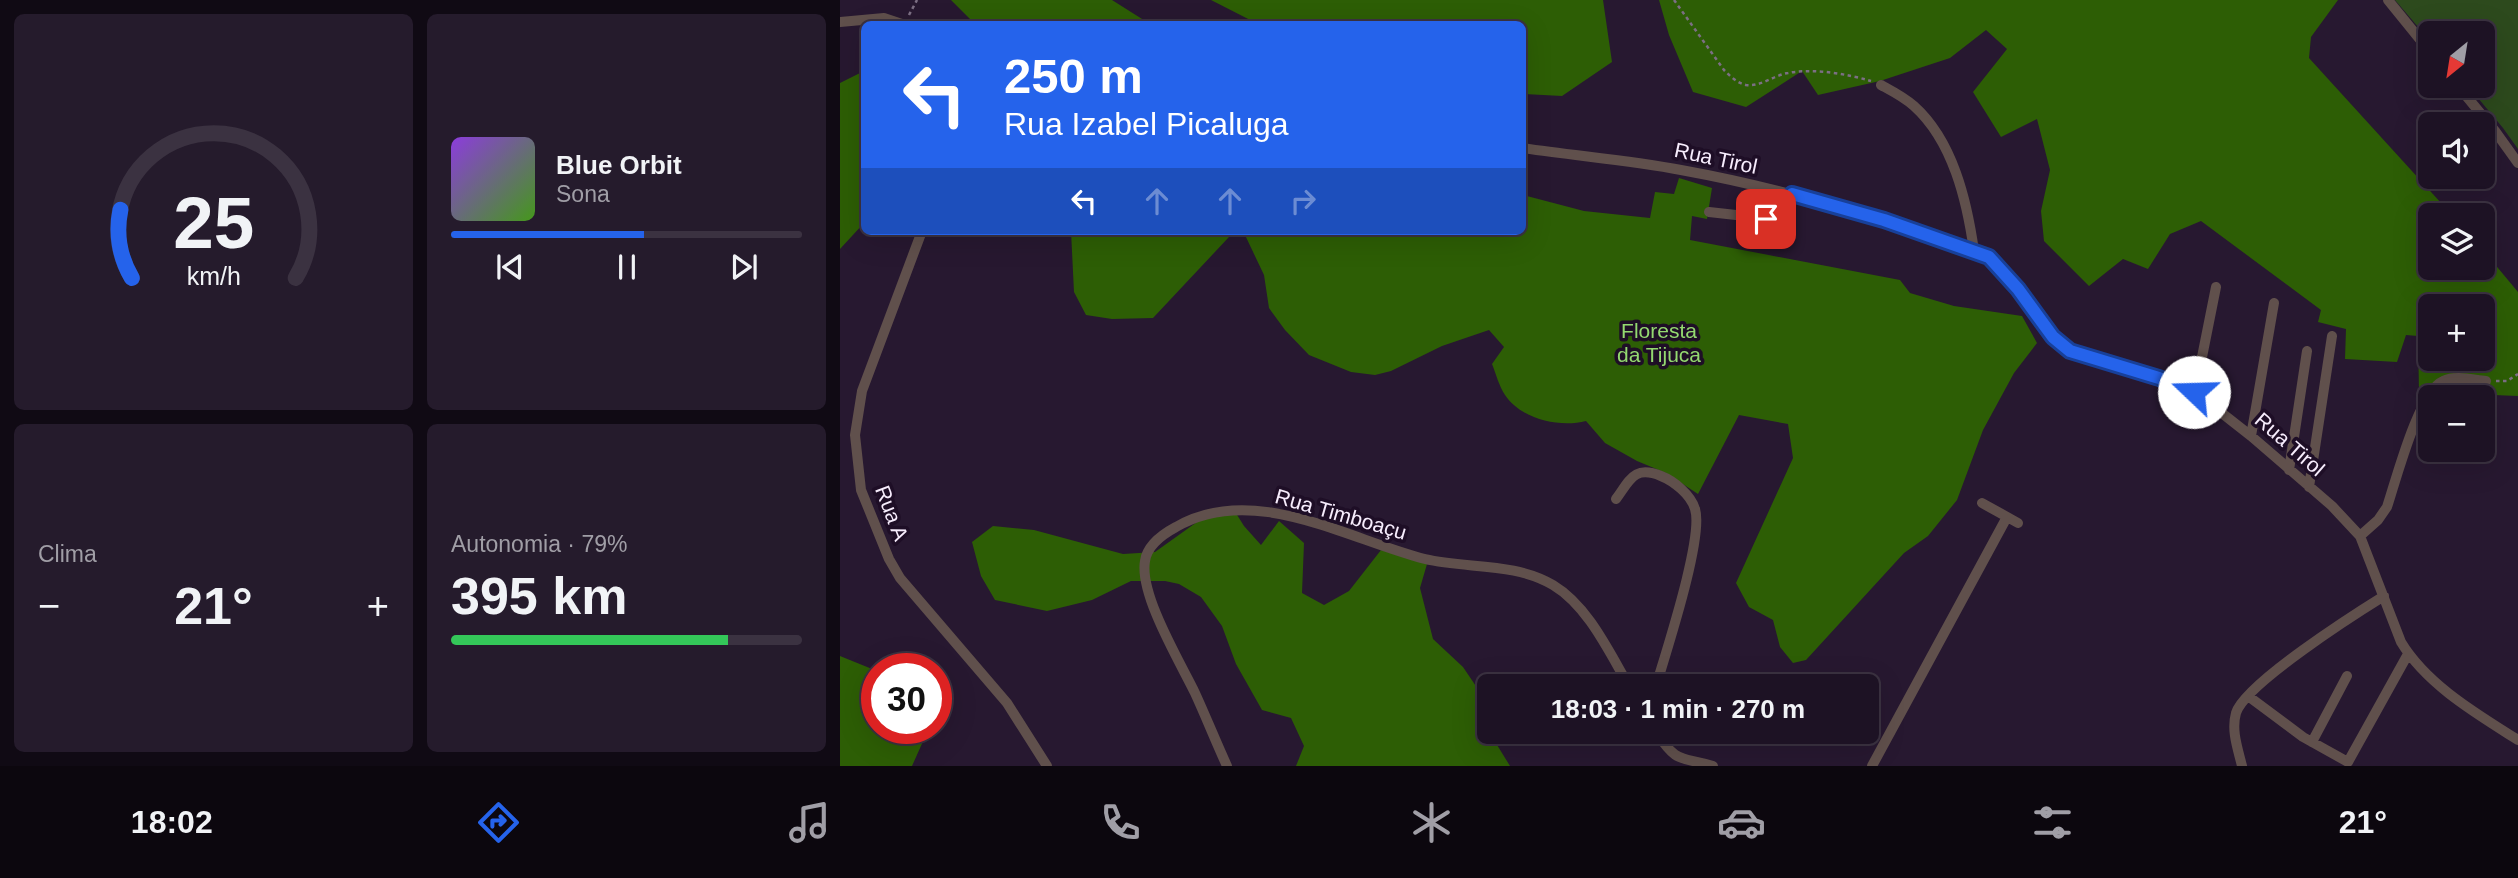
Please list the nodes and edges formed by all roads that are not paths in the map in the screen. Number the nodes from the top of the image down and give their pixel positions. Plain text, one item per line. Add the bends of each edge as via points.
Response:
1 (2388, 0) edge
2 (894, 21) edge
3 (840, 22) edge
4 (2418, 36) edge
5 (1881, 85) road end
6 (2468, 98) edge
7 (1526, 149) edge
8 (2518, 163) edge
9 (1792, 194) junction
10 (1709, 212) dead end
11 (920, 235) edge
12 (1973, 251) junction
13 (2216, 287) dead end
14 (2274, 303) dead end
15 (2332, 336) dead end
16 (2307, 351) dead end
17 (2486, 381) road end
18 (2194, 392) junction
19 (2252, 436) junction
20 (2289, 470) junction
21 (2309, 487) junction
22 (1616, 499) dead end
23 (1982, 503) dead end
24 (2007, 517) junction
25 (2018, 523) dead end
26 (2360, 536) junction
27 (2384, 596) junction
28 (2408, 654) junction
29 (1622, 674) edge
30 (1659, 674) edge
31 (2347, 676) dead end
32 (2248, 696) junction
33 (2518, 740) edge
34 (2312, 742) junction
35 (1664, 744) edge
36 (1047, 766) edge
37 (1227, 766) edge
38 (1713, 766) edge
39 (1872, 766) edge
40 (2242, 766) edge

1 - 4 street
2 - 3 street
5 - 12 street via 1915,107 1941,143 1959,184
6 - 8 street
7 - 9 street, Rua Tirol via 1680,170
9 - 10 street via 1772,219
9 - 12 street, Rua Tirol
11 - 36 street, Rua A via 862,391 855,435 861,490 900,579 1007,703
12 - 18 street, Rua Tirol via 2000,267 2053,337 2070,351
13 - 18 street
14 - 19 street
15 - 21 street
16 - 20 street
17 - 26 street via 2458,378 2433,387 2419,413 2387,507
18 - 19 street, Rua Tirol
19 - 20 street, Rua Tirol
20 - 21 street, Rua Tirol
21 - 26 street, Rua Tirol
22 - 30 street via 1635,473 1654,473 1680,489 1697,518
23 - 24 street
24 - 25 street
24 - 39 street
26 - 27 street, Rua Tirol
27 - 28 street, Rua Tirol
27 - 32 street via 2324,634
28 - 33 street, Rua Tirol via 2443,687
28 - 34 street via 2348,762
29 - 37 street, Rua Timboaçu via 1582,613 1566,594 1542,579 1427,559 1277,513 1212,512 1189,519 1156,541 1145,558 1144,572 1153,605
31 - 34 street
32 - 34 street
32 - 40 street via 2236,711 2234,726
35 - 38 street via 1682,760

